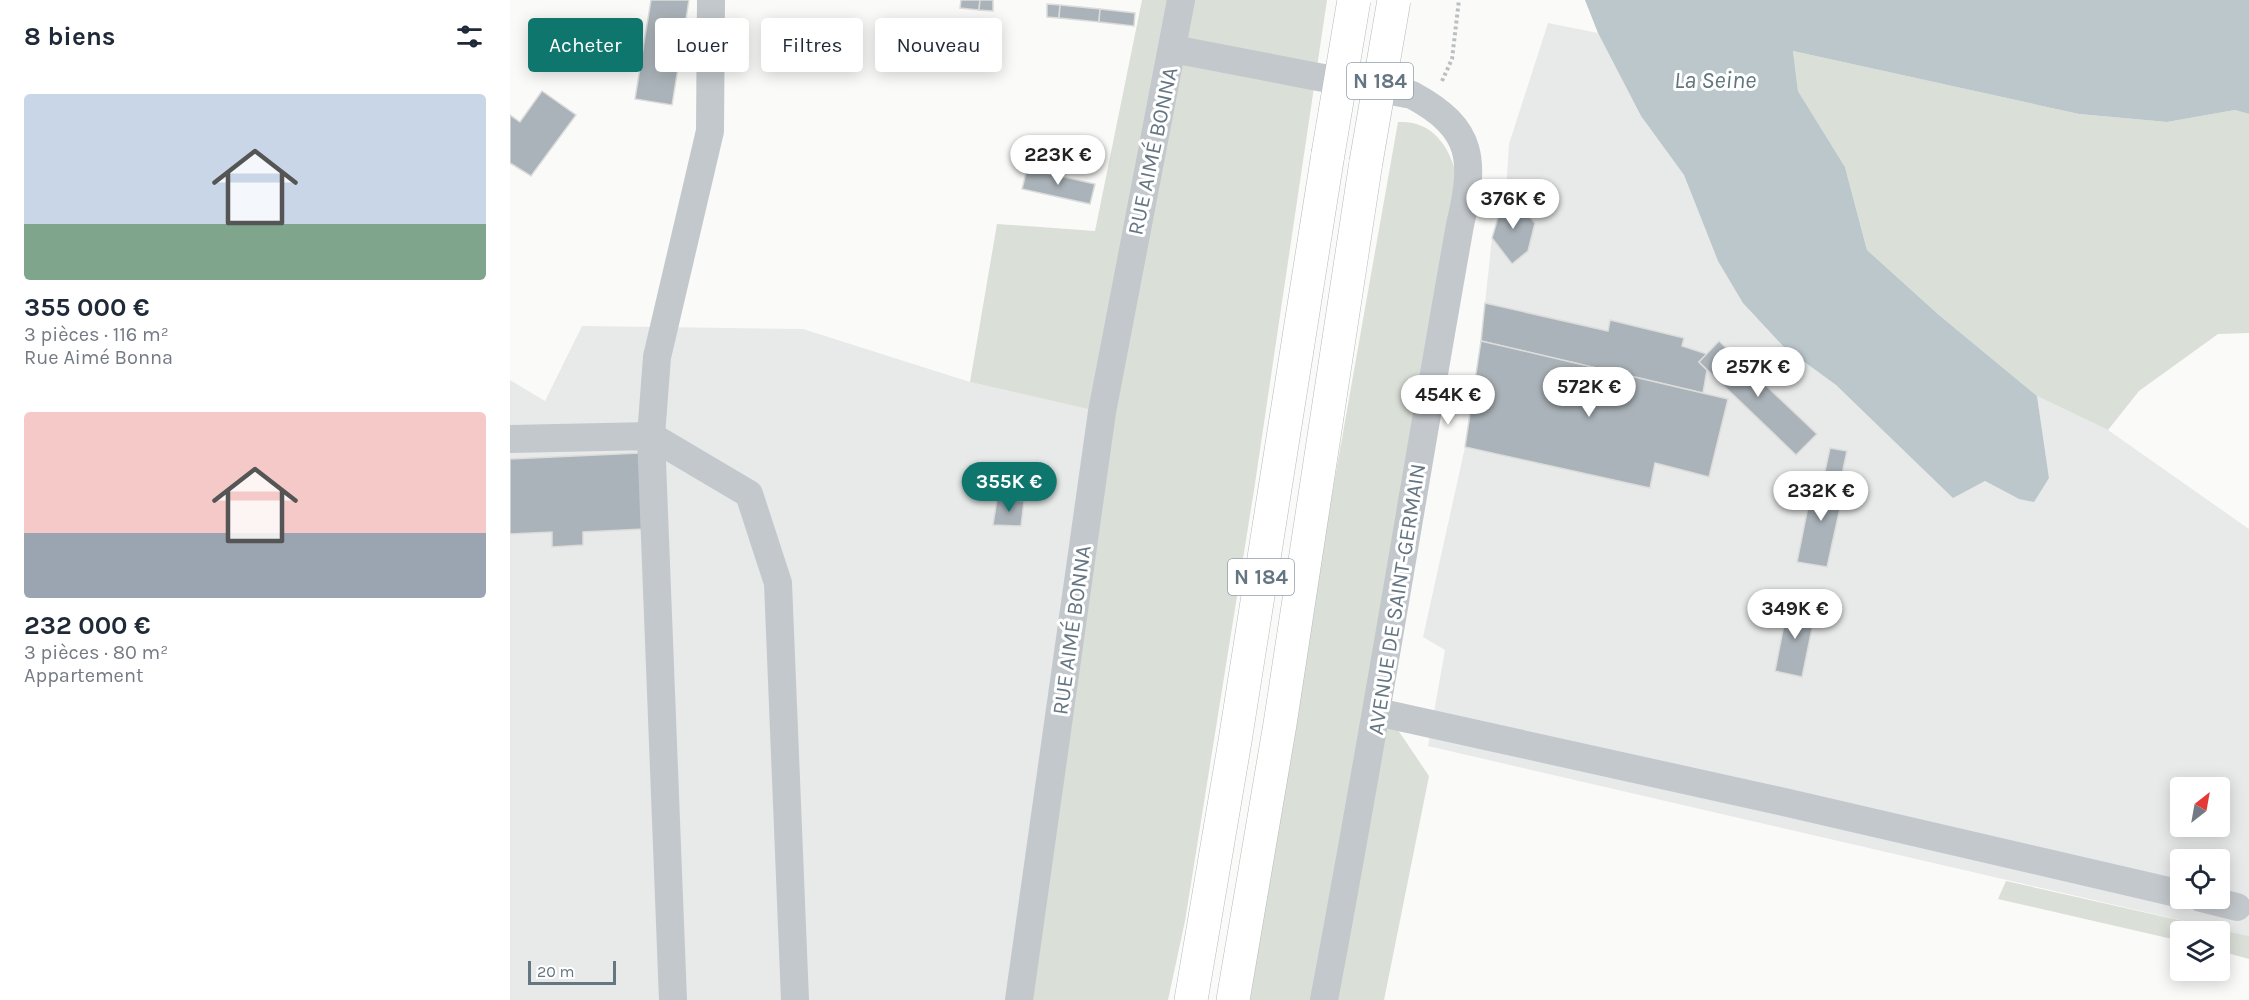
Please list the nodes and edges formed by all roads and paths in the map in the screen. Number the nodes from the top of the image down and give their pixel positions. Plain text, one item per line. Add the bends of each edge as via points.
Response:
1 (711, 0) edge
2 (1181, 0) edge
3 (1354, 0) edge
4 (1394, 0) edge
5 (1459, 0) edge
6 (1173, 49) junction
7 (1430, 104) junction
8 (651, 436) junction
9 (510, 439) edge
10 (1377, 712) junction
11 (2170, 891) edge
12 (2230, 905) edge
13 (2237, 907) dead end
14 (673, 1000) edge
15 (795, 1000) edge
16 (1019, 1000) edge
17 (1191, 1000) edge
18 (1233, 1000) edge
19 (1324, 1000) edge

1 - 8 street via 710,131 657,357
2 - 6 street, RUE AIMÉ BONNA
3 - 17 main road, N 184, bridge
4 - 18 main road, N 184, bridge
5 - 7 path via 1452,59
6 - 7 street, AVENUE DE SAINT-GERMAIN via 1412,94
6 - 16 street, RUE AIMÉ BONNA via 1102,412
7 - 10 street, AVENUE DE SAINT-GERMAIN via 1461,138 1469,188 1410,505
8 - 9 street
8 - 14 street
8 - 15 street via 749,494 778,583
10 - 11 street
10 - 19 street, AVENUE DE SAINT-GERMAIN
12 - 13 street

